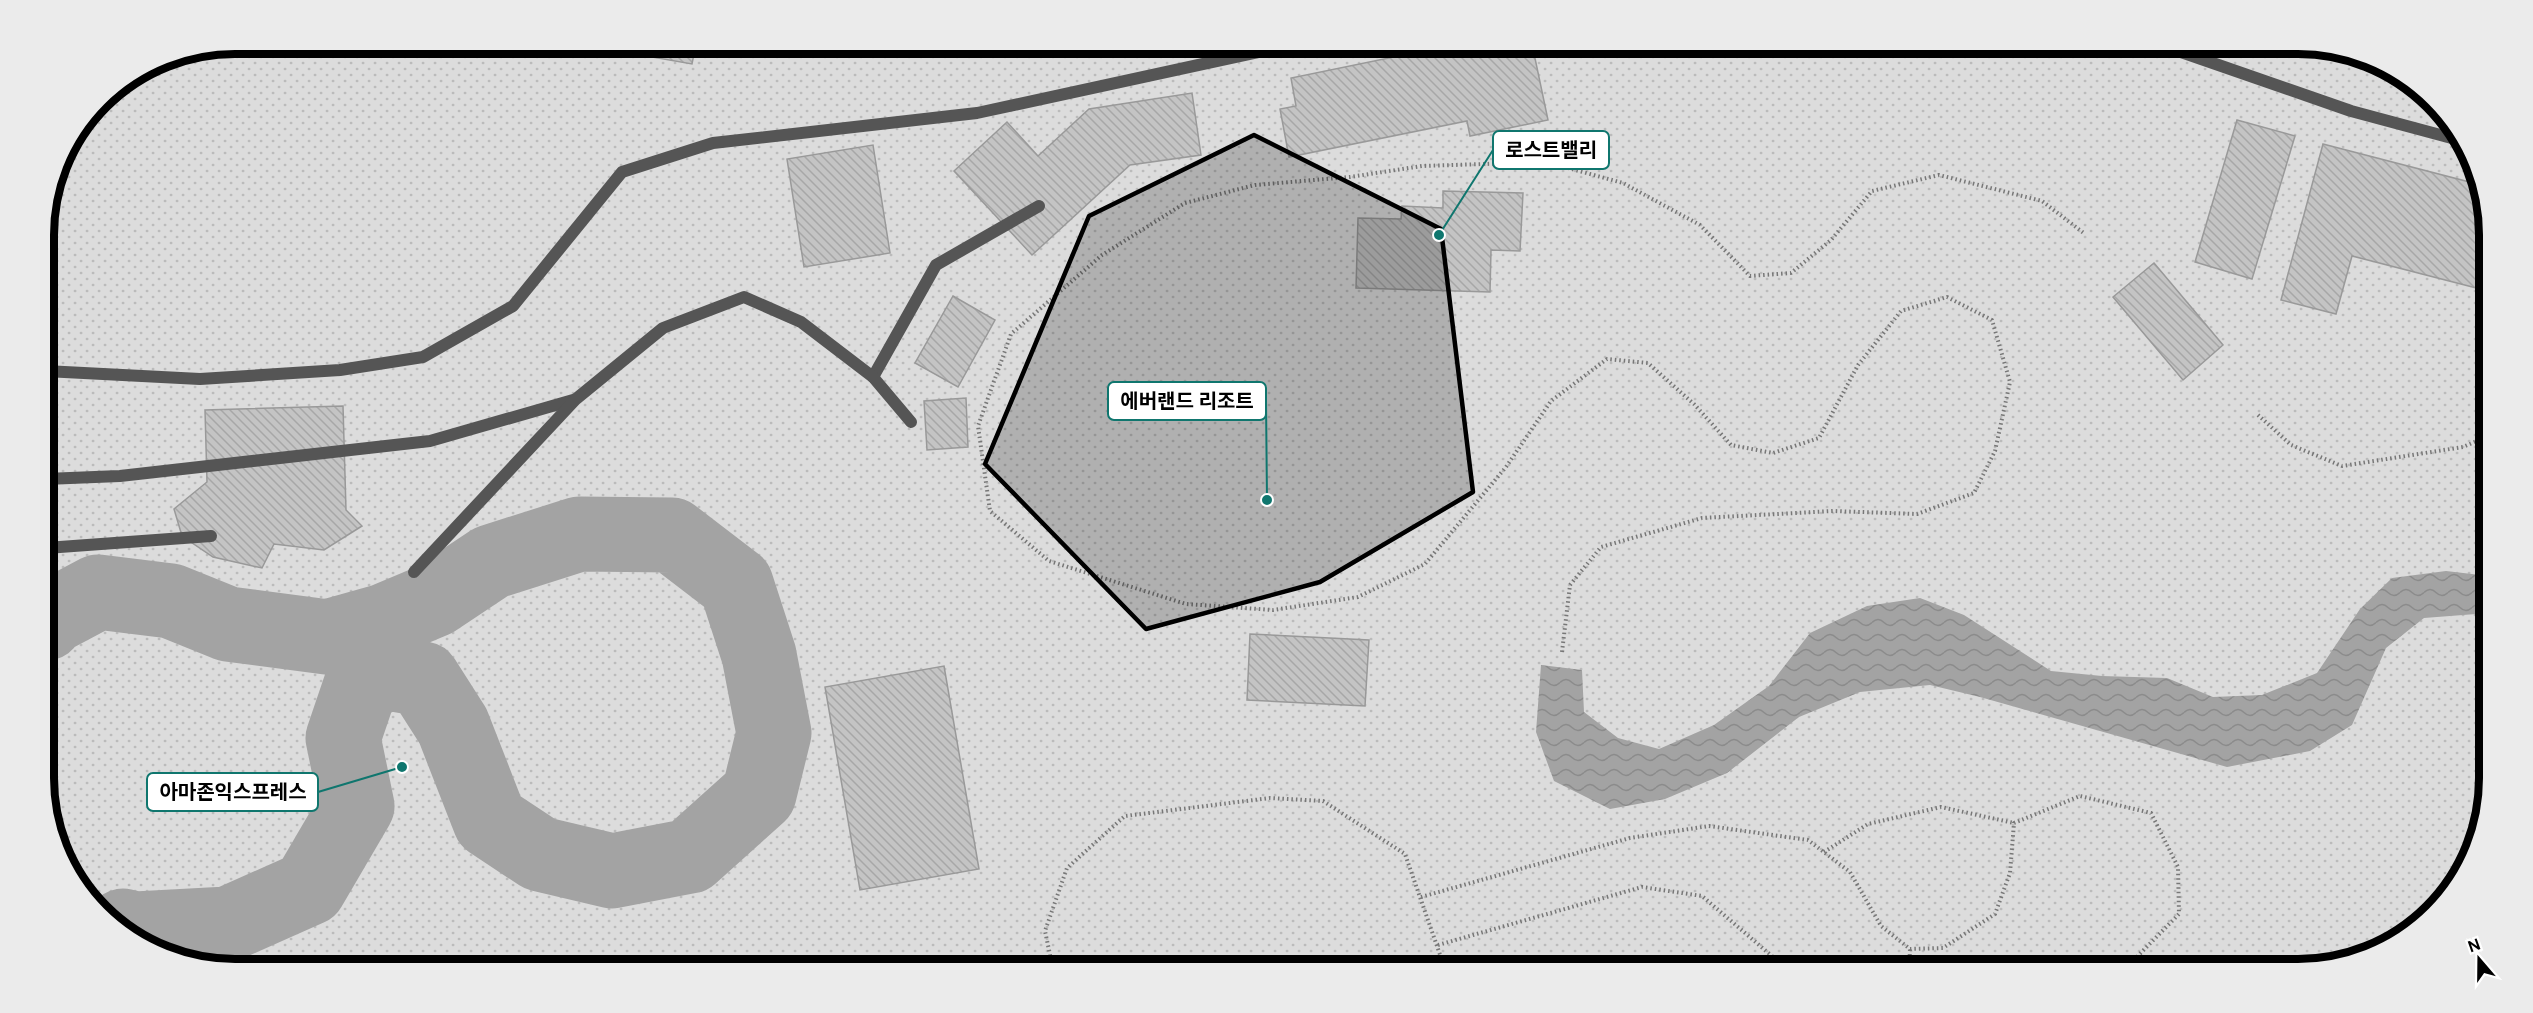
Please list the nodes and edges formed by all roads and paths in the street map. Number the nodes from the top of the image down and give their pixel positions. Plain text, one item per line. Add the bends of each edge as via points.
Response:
1 (1249, 54) edge
2 (2187, 54) edge
3 (2451, 138) edge
4 (1039, 206) dead end
5 (2085, 234) dead end
6 (54, 371) edge
7 (873, 377) junction
8 (576, 399) junction
9 (2258, 416) dead end
10 (911, 422) dead end
11 (2479, 440) edge
12 (54, 479) edge
13 (211, 536) dead end
14 (54, 547) edge
15 (414, 572) dead end
16 (1562, 652) dead end
17 (2014, 823) junction
18 (1824, 852) junction
19 (1421, 897) junction
20 (1438, 945) junction
21 (1910, 949) junction
22 (1051, 959) edge
23 (1442, 959) edge
24 (1775, 959) edge
25 (1910, 959) edge
26 (2135, 959) edge

1 - 6 street via 977,113 713,143 622,172 513,306 423,357 340,370 200,379
2 - 3 street via 2351,111
4 - 7 street via 936,265
5 - 16 path via 2042,201 1939,175 1872,191 1831,240 1791,273 1750,276 1700,225 1623,183 1546,162 1422,166 1255,185 1185,203 1102,255 1011,334 978,426 990,511 1049,561 1186,604 1273,610 1358,597 1425,564 1506,467 1551,401 1607,359 1648,363 1694,404 1731,445 1773,453 1819,438 1858,365 1900,311 1947,297 1992,320 2010,382 1995,451 1974,493 1917,514 1833,511 1702,518 1601,547 1570,585
7 - 8 street via 801,322 744,297 663,328
7 - 10 street
8 - 12 street via 430,441 120,476
8 - 15 street
9 - 11 path via 2291,445 2342,466 2463,447
13 - 14 street
17 - 18 path via 1941,807 1868,824
17 - 21 path via 2010,873 1995,915 1943,948
17 - 26 path via 2080,796 2151,813 2178,867 2180,914
18 - 19 path via 1808,840 1709,826 1630,838
18 - 21 path via 1850,872 1881,927
19 - 20 path
19 - 22 path via 1405,854 1323,801 1270,798 1125,816 1067,868 1045,931
20 - 23 path
20 - 24 path via 1642,887 1702,896
21 - 25 path

